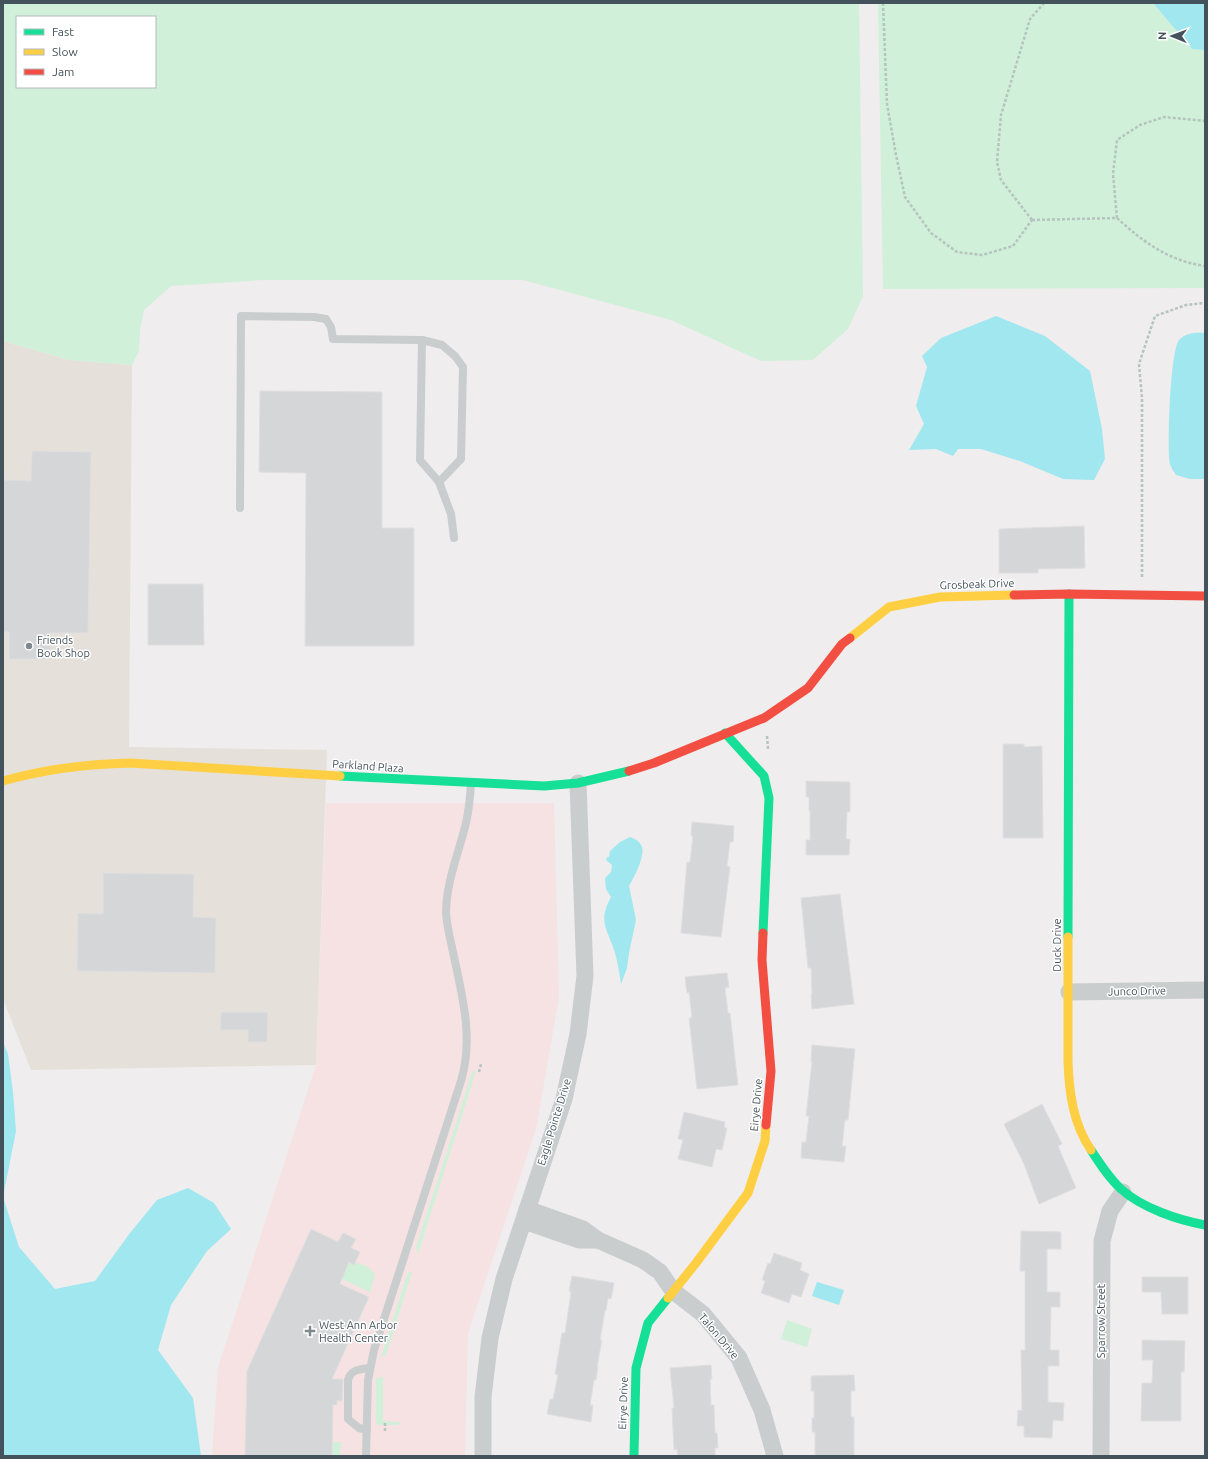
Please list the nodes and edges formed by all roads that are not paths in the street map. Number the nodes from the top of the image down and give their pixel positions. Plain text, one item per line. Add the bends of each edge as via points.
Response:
1 (422, 340) junction
2 (439, 482) junction
3 (240, 508) dead end
4 (454, 538) dead end
5 (1069, 594) junction
6 (1205, 596) edge
7 (725, 733) junction
8 (3, 781) edge
9 (471, 783) junction
10 (578, 783) junction
11 (1205, 990) edge
12 (1069, 992) junction
13 (1123, 1192) junction
14 (526, 1215) junction
15 (1205, 1225) edge
16 (673, 1291) junction
17 (370, 1368) junction
18 (367, 1430) junction
19 (366, 1456) edge
20 (483, 1456) edge
21 (634, 1456) edge
22 (775, 1456) edge
23 (1101, 1456) edge

1 - 2 lane via 420,460
1 - 2 lane via 442,345 463,367 461,459
1 - 3 lane via 333,339 331,327 326,319 314,316 241,316
2 - 4 lane via 451,514
5 - 6 street, Grosbeak Drive
5 - 7 street, Grosbeak Drive via 940,596 889,607 842,644 808,688 764,718
5 - 12 street, Duck Drive
7 - 10 street, Parkland Plaza via 654,763
7 - 16 street, Eirye Drive via 764,776 769,798 762,960 771,1071 765,1141 748,1193
8 - 9 street, Parkland Plaza via 59,768 116,763
9 - 10 street, Parkland Plaza via 532,786
9 - 17 lane via 469,810 447,896 446,913 463,1000 466,1059
10 - 14 street, Eagle Pointe Drive via 584,976 578,1034 564,1099
11 - 12 street, Junco Drive
12 - 13 street, Duck Drive via 1069,1086 1073,1108 1085,1140 1105,1171
13 - 15 street, Duck Drive via 1170,1216
13 - 23 street, Sparrow Street via 1110,1211 1102,1241
14 - 16 street, Talon Drive via 579,1240 598,1240 643,1260 660,1272
14 - 20 street, Eagle Pointe Drive via 504,1279 490,1338 483,1397
16 - 21 street, Eirye Drive via 648,1323 636,1368
16 - 22 street, Talon Drive via 703,1314 739,1358 762,1410
17 - 18 lane
17 - 18 lane via 355,1370 349,1375 348,1380 348,1419 359,1428
18 - 19 lane

